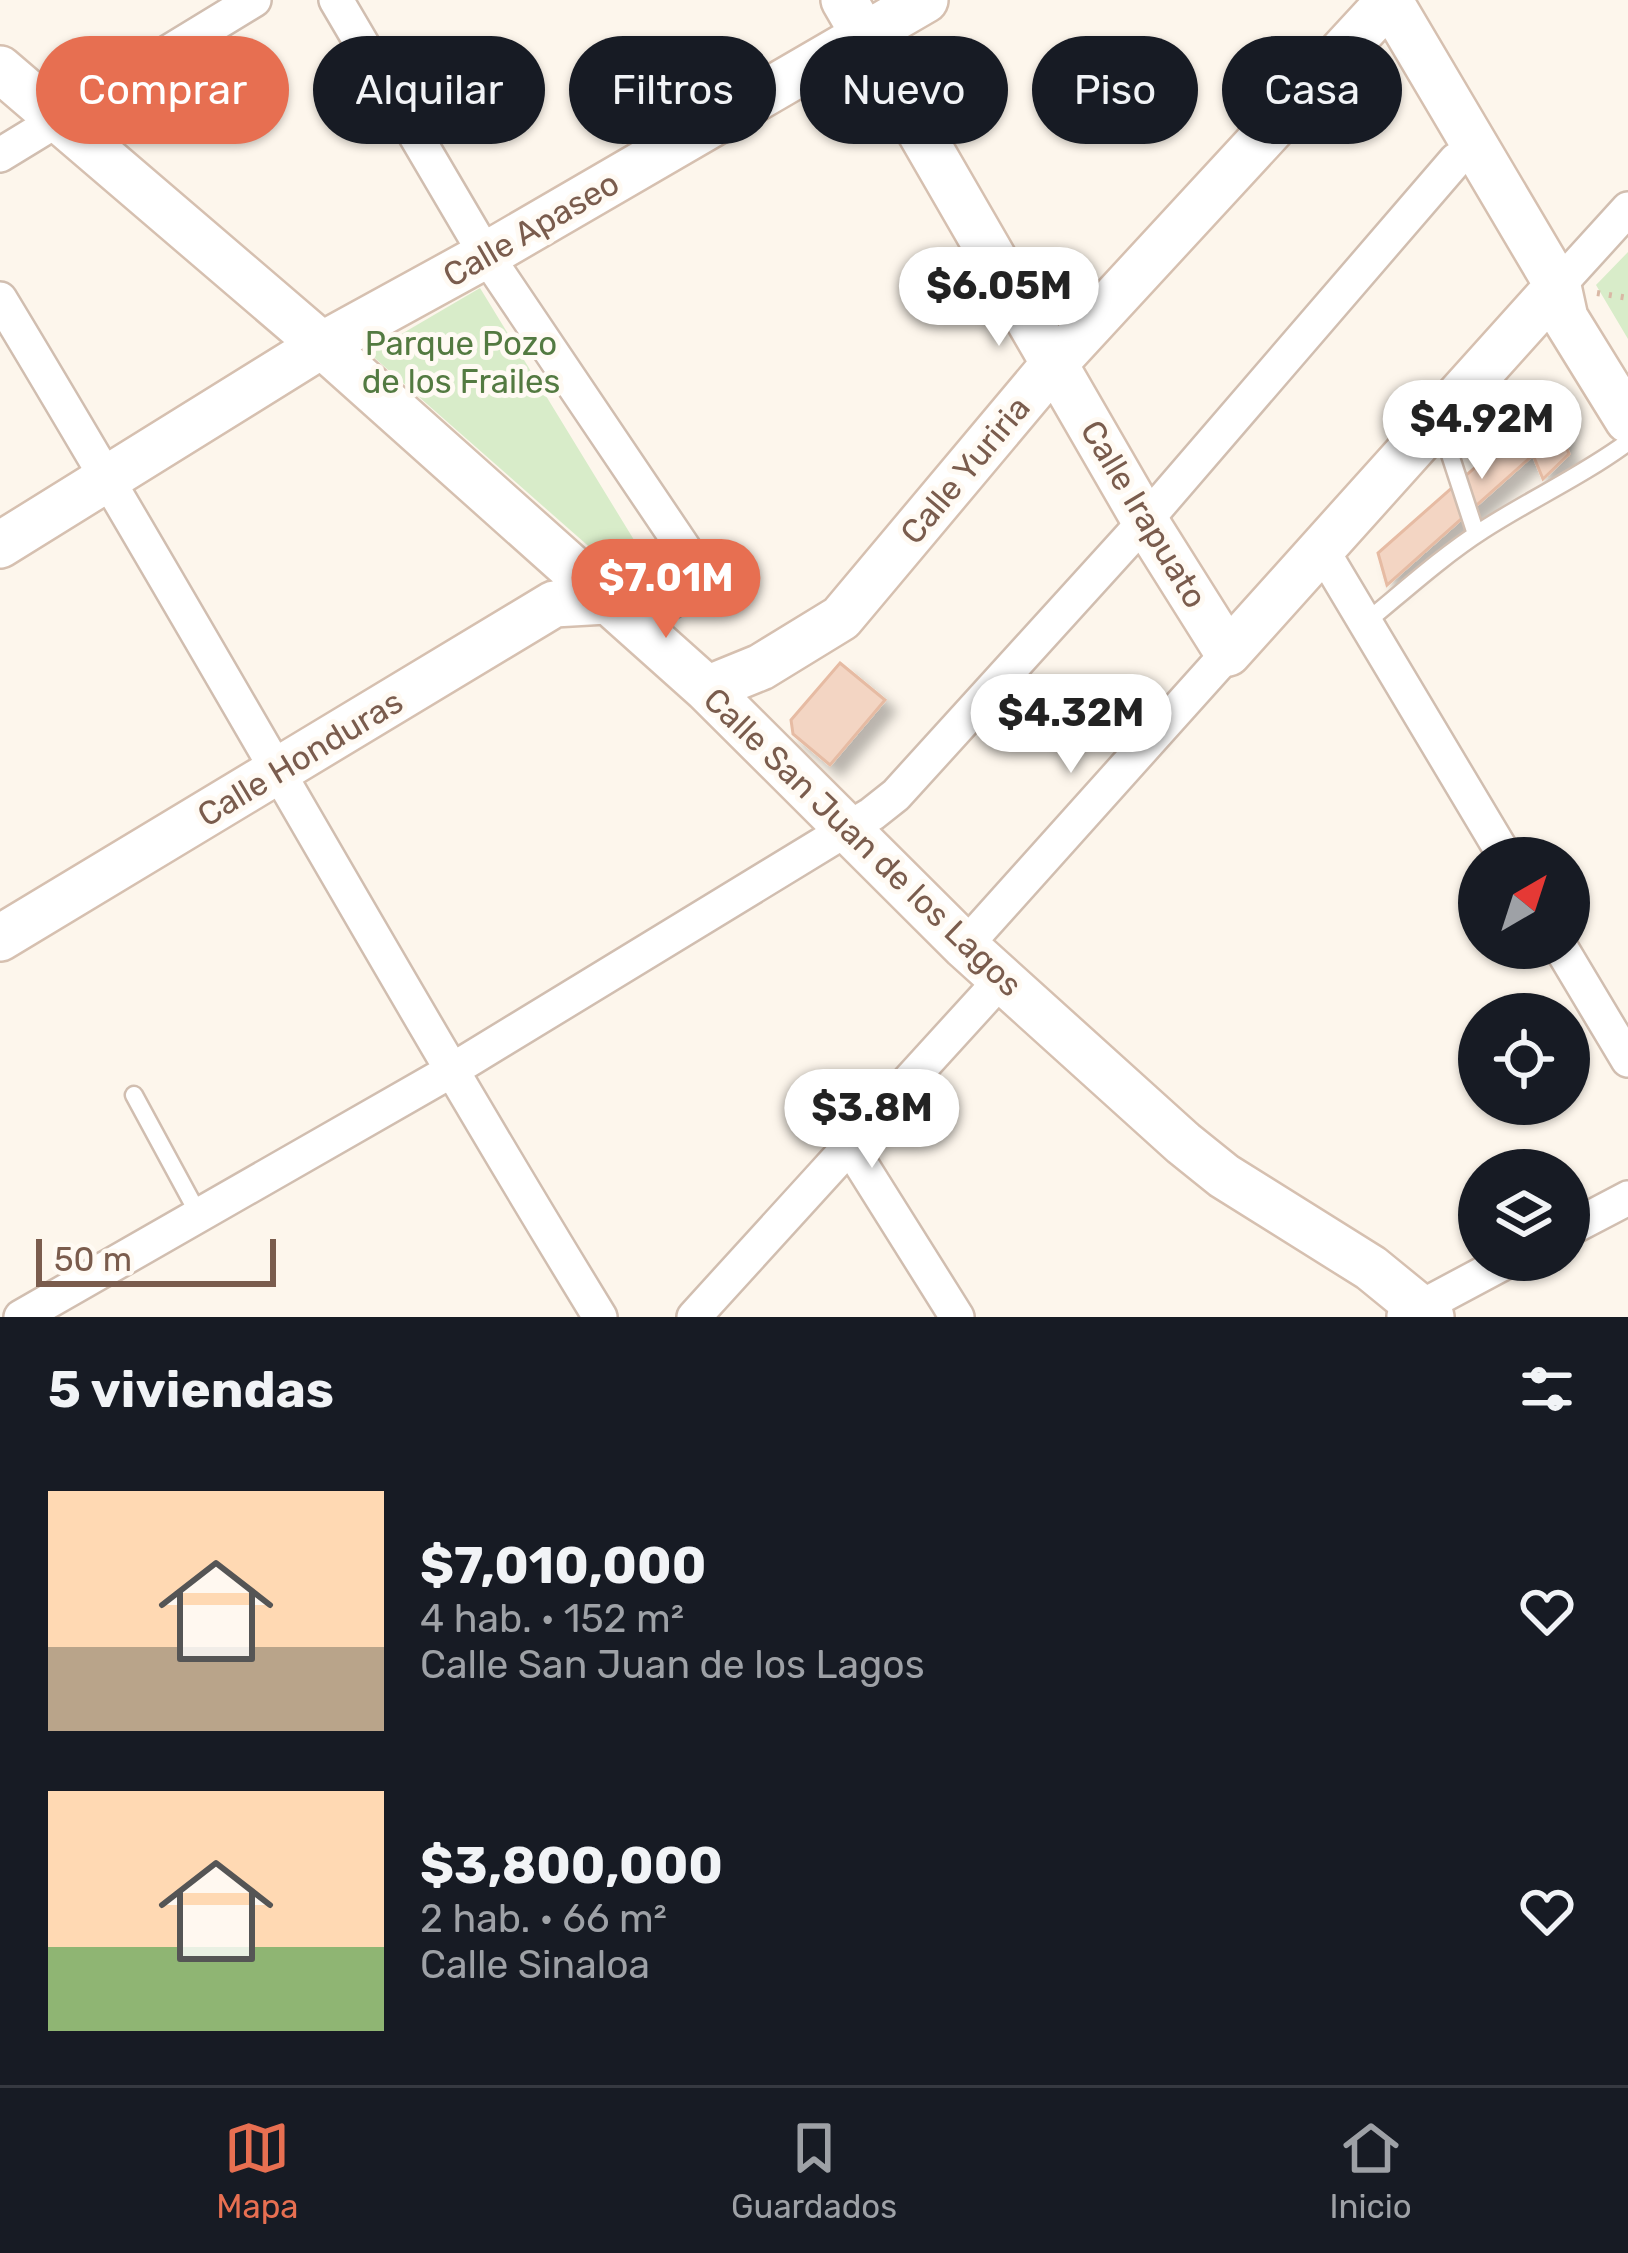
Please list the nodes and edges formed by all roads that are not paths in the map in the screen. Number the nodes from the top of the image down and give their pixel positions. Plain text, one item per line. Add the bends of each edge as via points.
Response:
1 (254, 0) edge
2 (336, 0) edge
3 (925, 0) edge
4 (1380, 4) edge
5 (855, 18) edge
6 (195, 36) edge
7 (0, 69) edge
8 (36, 102) edge
9 (36, 132) edge
10 (84, 144) edge
11 (0, 154) edge
12 (1456, 160) junction
13 (1628, 209) edge
14 (486, 255) junction
15 (0, 299) edge
16 (1554, 303) junction
17 (322, 345) junction
18 (1054, 364) junction
19 (1439, 420) junction
20 (1628, 420) edge
21 (1628, 442) edge
22 (109, 478) junction
23 (1145, 521) junction
24 (1476, 534) junction
25 (0, 545) edge
26 (1322, 550) junction
27 (606, 601) junction
28 (1364, 623) junction
29 (1228, 653) junction
30 (707, 689) junction
31 (276, 773) junction
32 (848, 828) junction
33 (1493, 837) edge
34 (0, 938) edge
35 (964, 946) junction
36 (1574, 969) edge
37 (1001, 980) junction
38 (1628, 1060) edge
39 (449, 1072) junction
40 (134, 1095) dead end
41 (849, 1145) junction
42 (1628, 1198) edge
43 (199, 1215) junction
44 (1590, 1218) edge
45 (1472, 1281) edge
46 (1418, 1313) edge
47 (21, 1317) edge
48 (600, 1317) edge
49 (694, 1317) edge
50 (957, 1317) edge

1 - 6 street
2 - 14 street
3 - 5 street, Calle Apaseo
4 - 12 street
4 - 16 street
4 - 18 street, Calle Yuriria
5 - 14 street, Calle Apaseo
5 - 18 street, Calle Irapuato
7 - 8 street, Calle San Juan de los Lagos
9 - 11 street
10 - 17 street, Calle San Juan de los Lagos
12 - 16 street
12 - 23 street
13 - 16 street
14 - 17 street, Calle Apaseo
14 - 27 street via 693,562 678,598 657,608
15 - 22 street
16 - 19 street
16 - 20 street
17 - 22 street, Calle Apaseo
17 - 27 street, Calle San Juan de los Lagos
18 - 23 street, Calle Irapuato
18 - 30 street, Calle Yuriria via 841,618
19 - 24 lane
19 - 26 street
21 - 24 lane
22 - 25 street, Calle Apaseo
22 - 31 street
23 - 29 street, Calle Irapuato
23 - 32 street via 896,795
24 - 28 lane
26 - 28 street
26 - 29 street
27 - 30 street, Calle San Juan de los Lagos
27 - 31 street, Calle Honduras via 554,604
28 - 33 street
29 - 35 street
30 - 32 street, Calle San Juan de los Lagos
31 - 34 street, Calle Honduras
31 - 39 street
32 - 35 street, Calle San Juan de los Lagos
32 - 39 street
35 - 37 street, Calle San Juan de los Lagos
36 - 38 street
37 - 41 street
37 - 46 street, Calle San Juan de los Lagos via 1224,1176 1371,1268
39 - 43 street
39 - 48 street
40 - 43 lane
41 - 49 street
41 - 50 street
42 - 44 street
43 - 47 street
45 - 46 street

